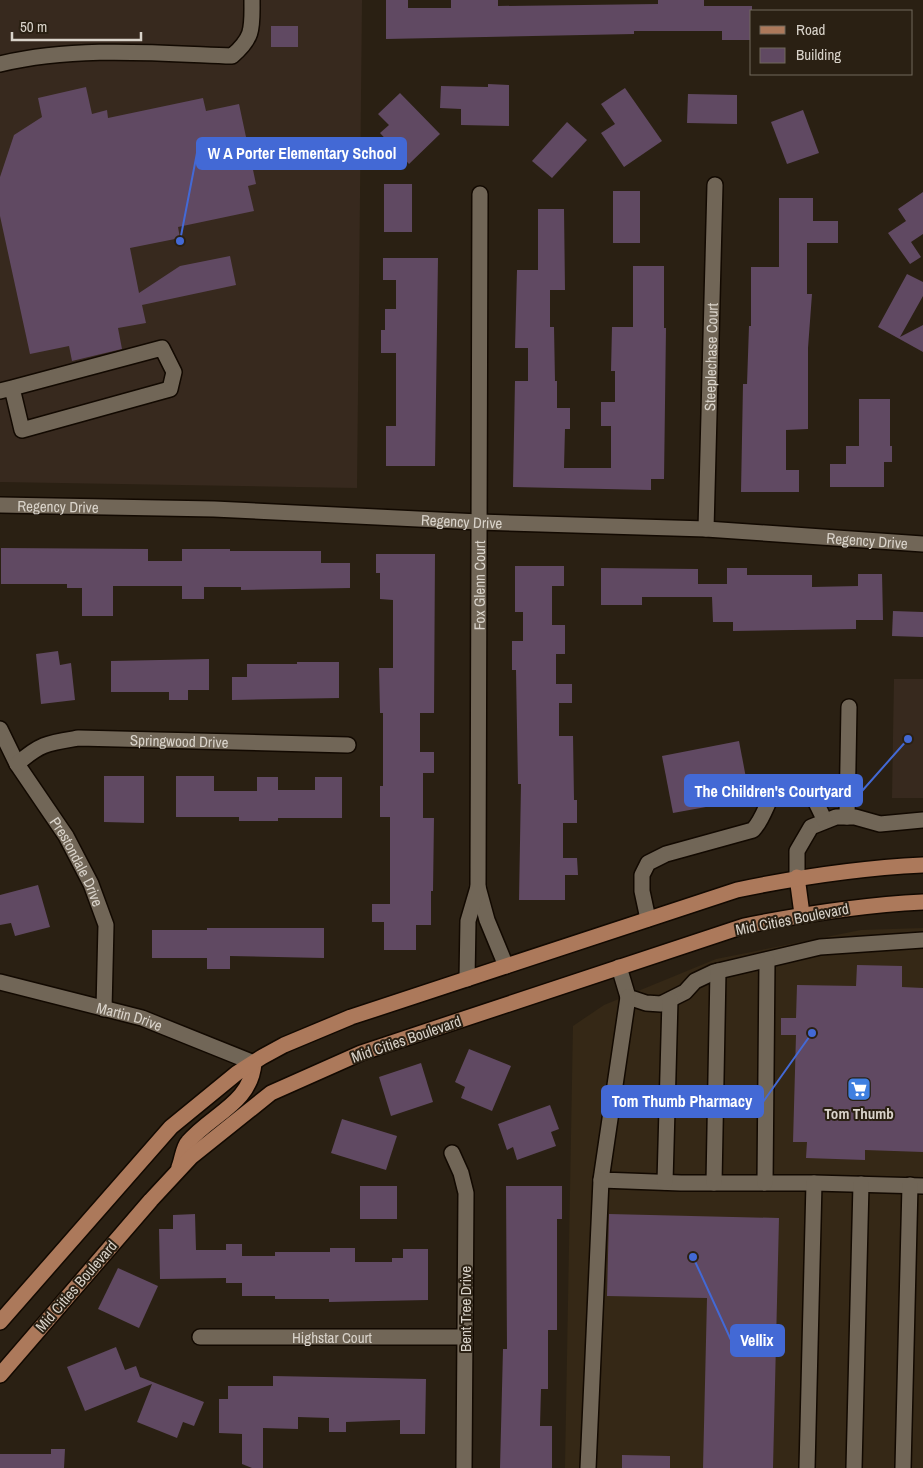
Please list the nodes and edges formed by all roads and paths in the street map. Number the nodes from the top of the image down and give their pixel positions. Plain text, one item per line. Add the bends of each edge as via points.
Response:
1 (252, 0) edge
2 (0, 64) edge
3 (715, 185) dead end
4 (480, 194) dead end
5 (6, 390) edge
6 (0, 504) edge
7 (479, 522) junction
8 (706, 529) junction
9 (923, 544) edge
10 (849, 707) dead end
11 (0, 729) edge
12 (348, 745) dead end
13 (17, 764) junction
14 (847, 817) junction
15 (923, 820) edge
16 (825, 821) junction
17 (923, 865) edge
18 (797, 878) junction
19 (478, 887) junction
20 (923, 902) edge
21 (802, 914) junction
22 (648, 919) junction
23 (923, 940) edge
24 (767, 960) junction
25 (506, 966) junction
26 (619, 967) junction
27 (718, 971) junction
28 (467, 979) junction
29 (0, 982) edge
30 (628, 997) junction
31 (670, 1000) junction
32 (104, 1008) junction
33 (254, 1062) junction
34 (452, 1153) dead end
35 (178, 1171) junction
36 (601, 1180) junction
37 (665, 1182) junction
38 (714, 1183) junction
39 (765, 1183) junction
40 (814, 1183) junction
41 (861, 1184) junction
42 (916, 1186) edge
43 (0, 1322) edge
44 (200, 1337) dead end
45 (465, 1337) junction
46 (0, 1375) edge
47 (464, 1468) edge
48 (588, 1468) edge
49 (807, 1468) edge
50 (854, 1468) edge
51 (903, 1468) edge

1 - 2 street via 252,24 247,43 232,56 108,52 25,58
3 - 8 street, Steeplechase Court
4 - 7 street, Fox Glenn Court
5 - 5 street via 162,348 174,372 170,389 22,430
6 - 7 street, Regency Drive via 214,509
7 - 8 street, Regency Drive
7 - 19 street, Fox Glenn Court
8 - 9 street, Regency Drive
10 - 14 street
11 - 13 street, Prestondale Drive
12 - 13 street, Springwood Drive via 79,738 46,743
13 - 32 street, Prestondale Drive via 66,836 91,884 106,925
14 - 15 street via 880,824
14 - 16 street
16 - 18 street via 811,827 797,851
16 - 22 street via 810,790 791,786 775,790 767,802 763,819 753,830 666,854 648,863 642,875
17 - 18 main road via 866,868
18 - 21 main road
18 - 22 main road via 737,890
19 - 25 street, Fox Glenn Court via 487,920
19 - 28 street, Fox Glenn Court via 468,921
20 - 21 main road, Mid Cities Boulevard
21 - 26 main road, Mid Cities Boulevard via 744,926
22 - 25 main road
23 - 24 street via 820,947
24 - 27 street
24 - 39 street
25 - 28 main road
26 - 30 street
26 - 35 main road, Mid Cities Boulevard via 361,1053 271,1093
27 - 31 street via 695,981 685,992
27 - 38 street
28 - 33 main road via 351,1017
29 - 32 street, Martin Drive
30 - 31 street via 653,1004
30 - 36 street
31 - 37 street
32 - 33 street, Martin Drive via 142,1018
33 - 35 main road via 253,1075 241,1098 187,1143
33 - 43 main road via 171,1127
34 - 45 street, Bent Tree Drive via 466,1193
35 - 46 main road, Mid Cities Boulevard
36 - 37 street
36 - 48 street
37 - 38 street
38 - 39 street
39 - 40 street
40 - 41 street
40 - 49 street
41 - 42 street
41 - 50 street
42 - 51 street
44 - 45 street, Highstar Court
45 - 47 street, Bent Tree Drive

